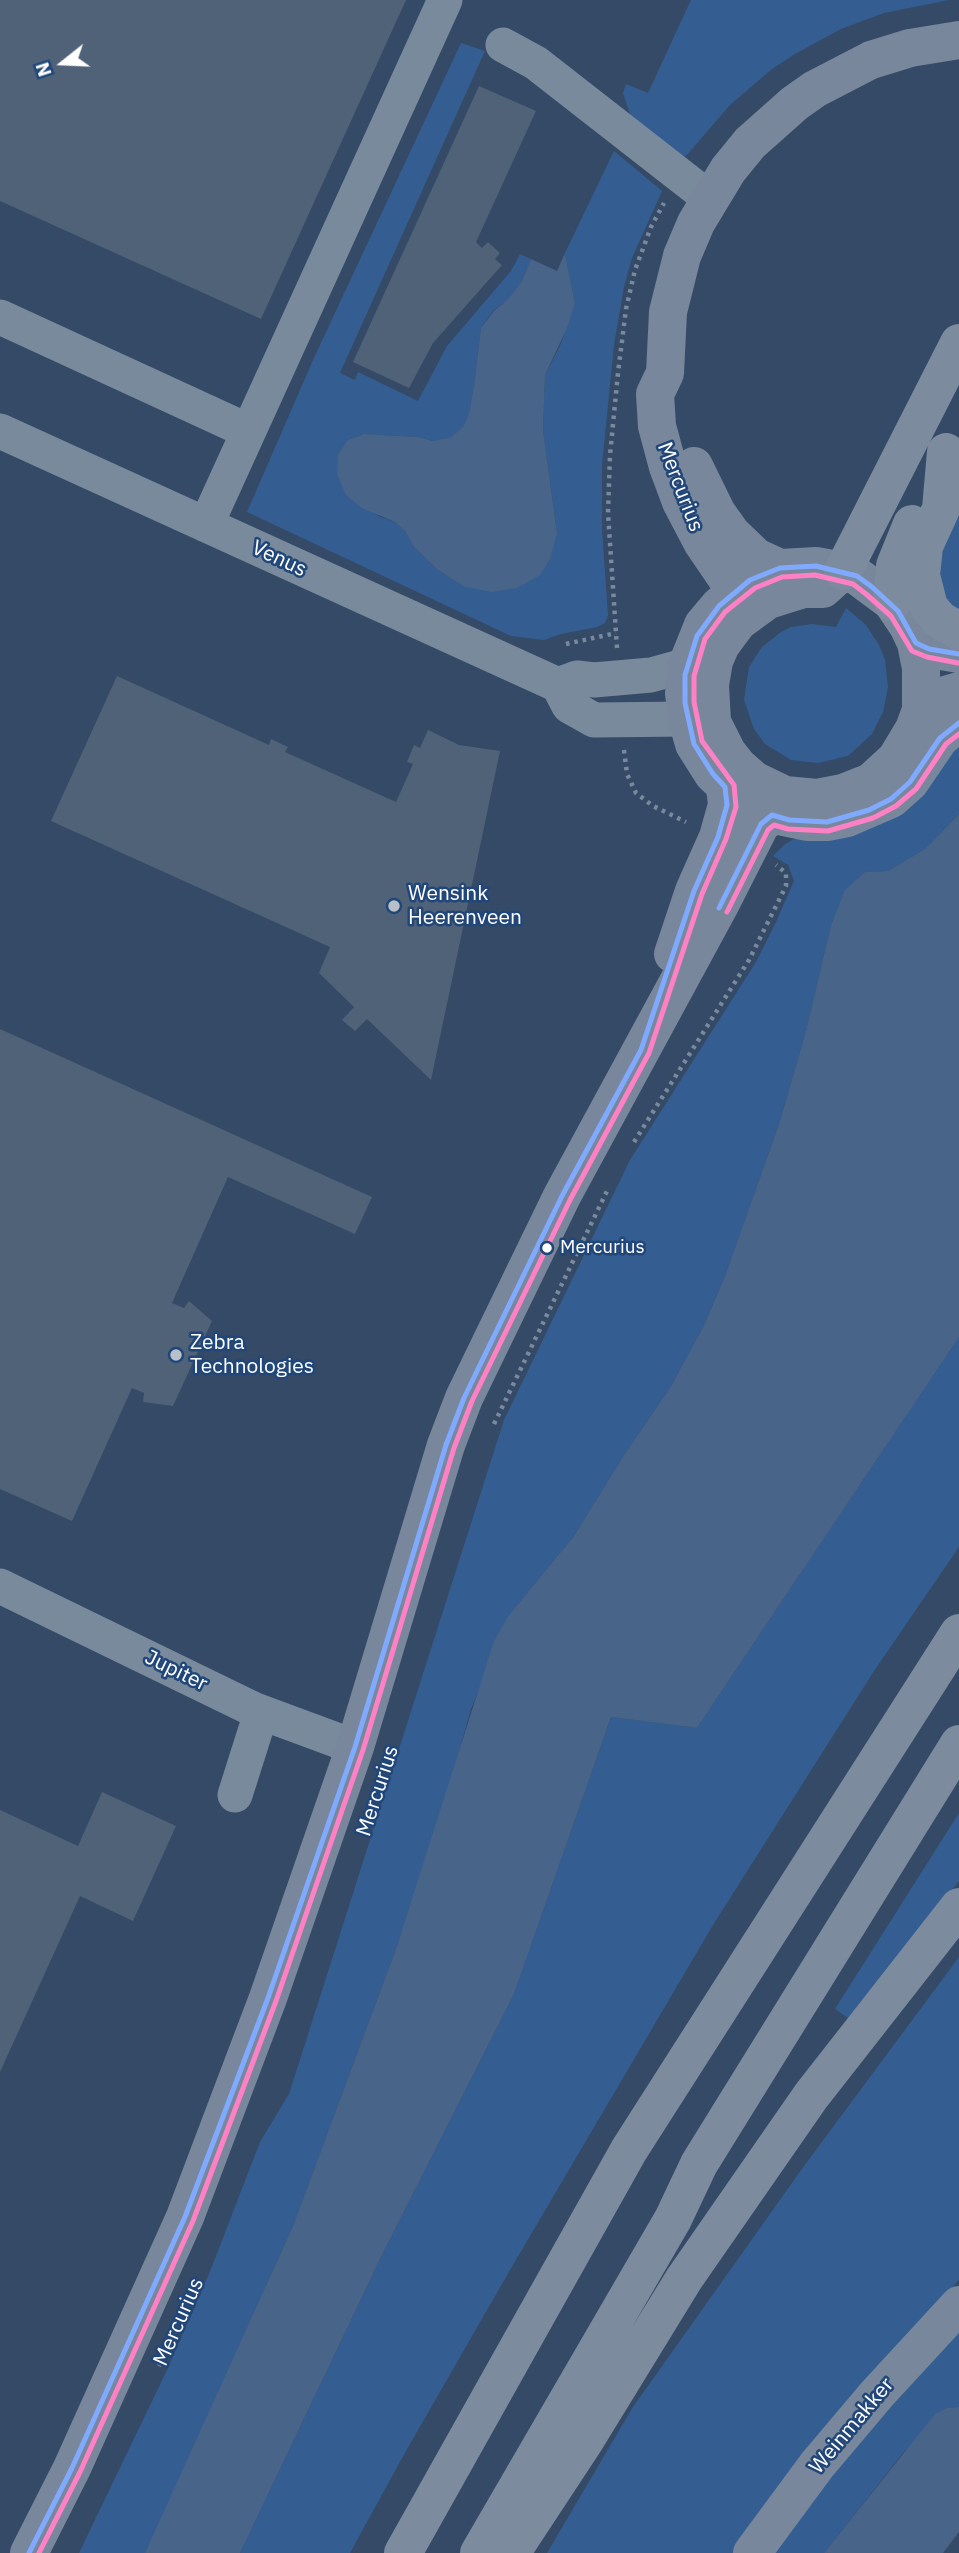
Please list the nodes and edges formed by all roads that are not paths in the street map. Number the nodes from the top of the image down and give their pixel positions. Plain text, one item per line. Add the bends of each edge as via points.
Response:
1 (445, 0) edge
2 (959, 40) edge
3 (503, 44) dead end
4 (709, 198) junction
5 (0, 317) edge
6 (959, 343) edge
7 (665, 373) junction
8 (0, 431) edge
9 (248, 431) junction
10 (953, 441) edge
11 (206, 526) junction
12 (780, 568) junction
13 (843, 571) junction
14 (892, 602) junction
15 (737, 607) junction
16 (959, 632) edge
17 (916, 643) junction
18 (959, 654) edge
19 (687, 665) junction
20 (558, 685) junction
21 (959, 691) edge
22 (921, 710) junction
23 (699, 720) junction
24 (945, 736) edge
25 (726, 788) junction
26 (788, 806) junction
27 (641, 1050) junction
28 (0, 1586) edge
29 (959, 1633) edge
30 (261, 1713) junction
31 (959, 1744) edge
32 (355, 1746) junction
33 (235, 1795) dead end
34 (959, 1907) edge
35 (959, 2305) edge
36 (29, 2553) edge
37 (403, 2553) edge
38 (479, 2553) edge
39 (511, 2553) edge
40 (752, 2553) edge

1 - 9 street
2 - 4 main road, Mercurius via 871,60 815,89 750,143
3 - 4 street via 546,70
4 - 7 main road, Mercurius via 687,243 674,286
5 - 9 street
6 - 13 highway
7 - 12 main road, Mercurius via 676,394 694,466 717,513 748,551
7 - 15 main road, Mercurius via 655,394 657,426 668,467 681,502
8 - 11 street, Venus
9 - 11 street
10 - 14 highway via 903,543 895,566
10 - 16 highway via 941,509 924,546 921,575 929,607
11 - 20 street, Venus
12 - 13 main road via 816,566
12 - 15 main road via 750,580
13 - 14 main road
13 - 15 main road via 823,589
14 - 17 main road
15 - 19 main road via 719,606 703,625
15 - 23 main road via 714,662
17 - 18 main road
17 - 22 main road
19 - 20 street via 652,675 577,678
19 - 23 main road via 684,693
20 - 23 street, Venus via 569,706 594,720
21 - 22 main road via 931,699
22 - 26 main road via 896,759 871,782
23 - 25 main road via 701,756
23 - 26 main road via 746,773 785,794
24 - 26 main road via 910,782 870,810 827,822 798,821
25 - 26 main road via 739,799
25 - 27 main road, Mercurius via 727,805 718,837 694,891
26 - 27 main road, Mercurius via 761,824
27 - 32 main road, Mercurius via 562,1196 464,1398
28 - 30 street, Jupiter
29 - 37 highway via 629,2150
30 - 32 street, Jupiter
30 - 33 street
31 - 38 highway via 699,2164 673,2219
32 - 36 main road, Mercurius via 268,1998 185,2217
34 - 39 highway via 811,2096 684,2279
35 - 40 main road, Weinmakker via 817,2465

